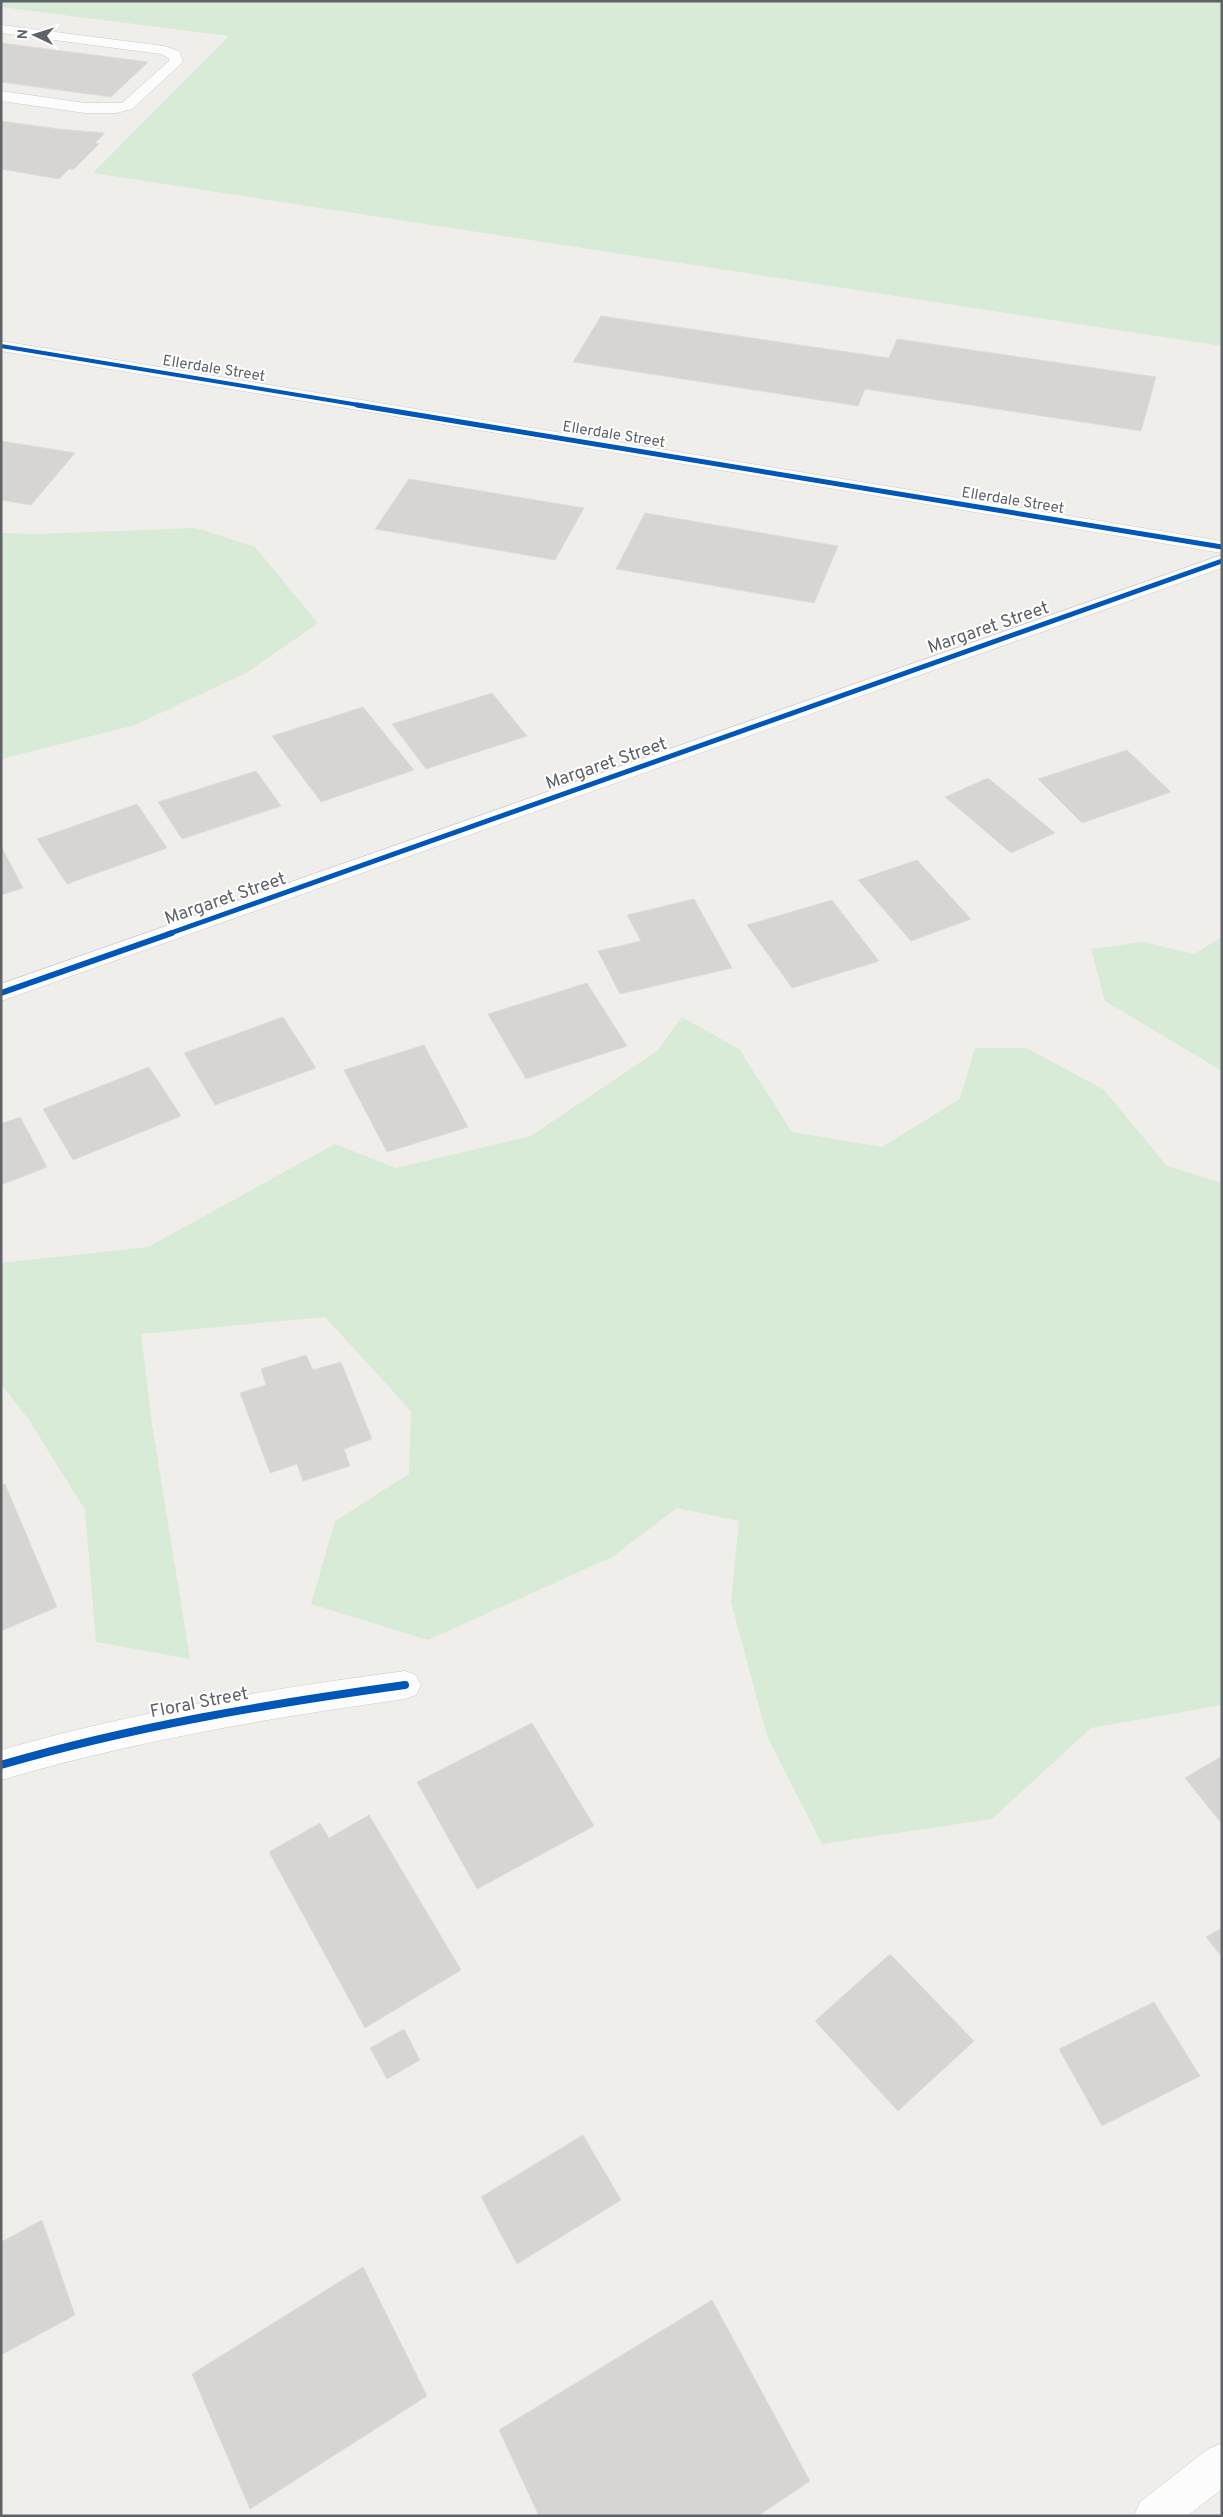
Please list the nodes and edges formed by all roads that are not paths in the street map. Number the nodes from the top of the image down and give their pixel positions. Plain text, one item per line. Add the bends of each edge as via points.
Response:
1 (1, 29) edge
2 (1, 96) edge
3 (1, 346) edge
4 (1222, 547) edge
5 (1222, 561) edge
6 (1, 993) edge
7 (405, 1685) dead end
8 (1, 1764) edge
9 (1222, 2463) edge
10 (1154, 2516) edge

1 - 2 street via 164,50 174,54 176,62 121,109
3 - 4 street, Ellerdale Street
5 - 6 street, Margaret Street
7 - 8 street, Floral Street via 188,1718
9 - 10 street

